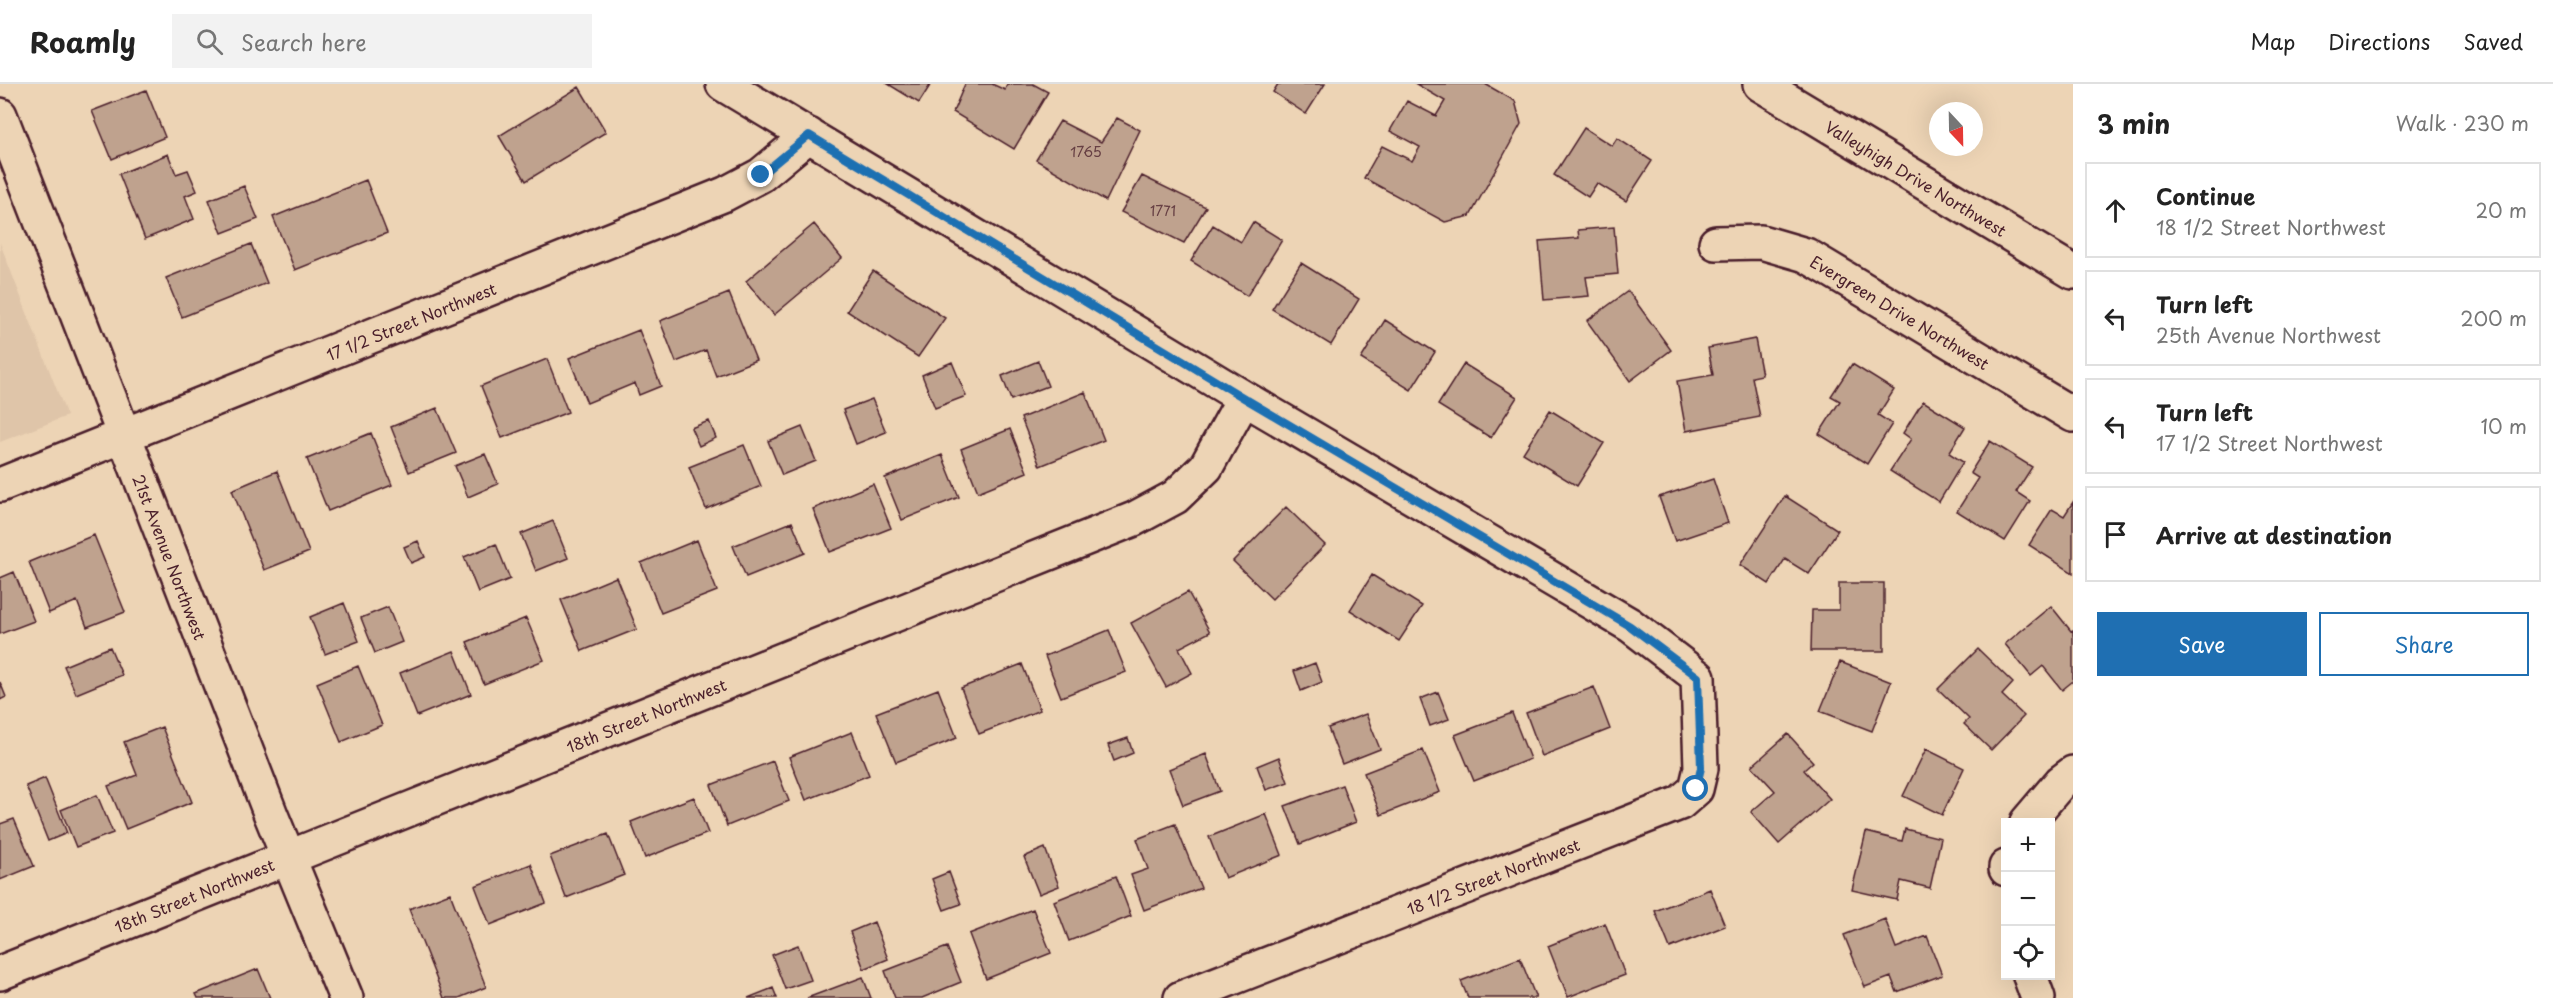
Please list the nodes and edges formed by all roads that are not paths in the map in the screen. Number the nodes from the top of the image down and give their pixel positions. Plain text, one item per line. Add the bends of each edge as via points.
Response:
1 (723, 84) edge
2 (1760, 84) edge
3 (0, 115) edge
4 (809, 135) junction
5 (1716, 243) dead end
6 (2073, 272) edge
7 (1244, 398) junction
8 (2073, 415) edge
9 (123, 436) junction
10 (0, 485) edge
11 (2073, 773) edge
12 (2030, 818) edge
13 (287, 857) junction
14 (0, 973) edge
15 (2032, 980) edge
16 (345, 998) edge
17 (1181, 998) edge
18 (2038, 998) edge

1 - 4 street
2 - 6 street, Valleyhigh Drive Northwest
3 - 9 street, 21st Avenue Northwest
4 - 7 street
4 - 9 street, 17 1/2 Street Northwest via 755,179 725,194
5 - 8 street, Evergreen Drive Northwest via 1761,242 1806,255
7 - 13 street, 18th Street Northwest via 1206,467 1174,497 1134,519
7 - 17 street, 18 1/2 Street Northwest via 1630,626 1698,677 1701,768 1696,789 1680,803
9 - 10 street, 17 1/2 Street Northwest
9 - 13 street, 21st Avenue Northwest
11 - 12 street
13 - 14 street, 18th Street Northwest
13 - 16 street, 21st Avenue Northwest
15 - 18 street

